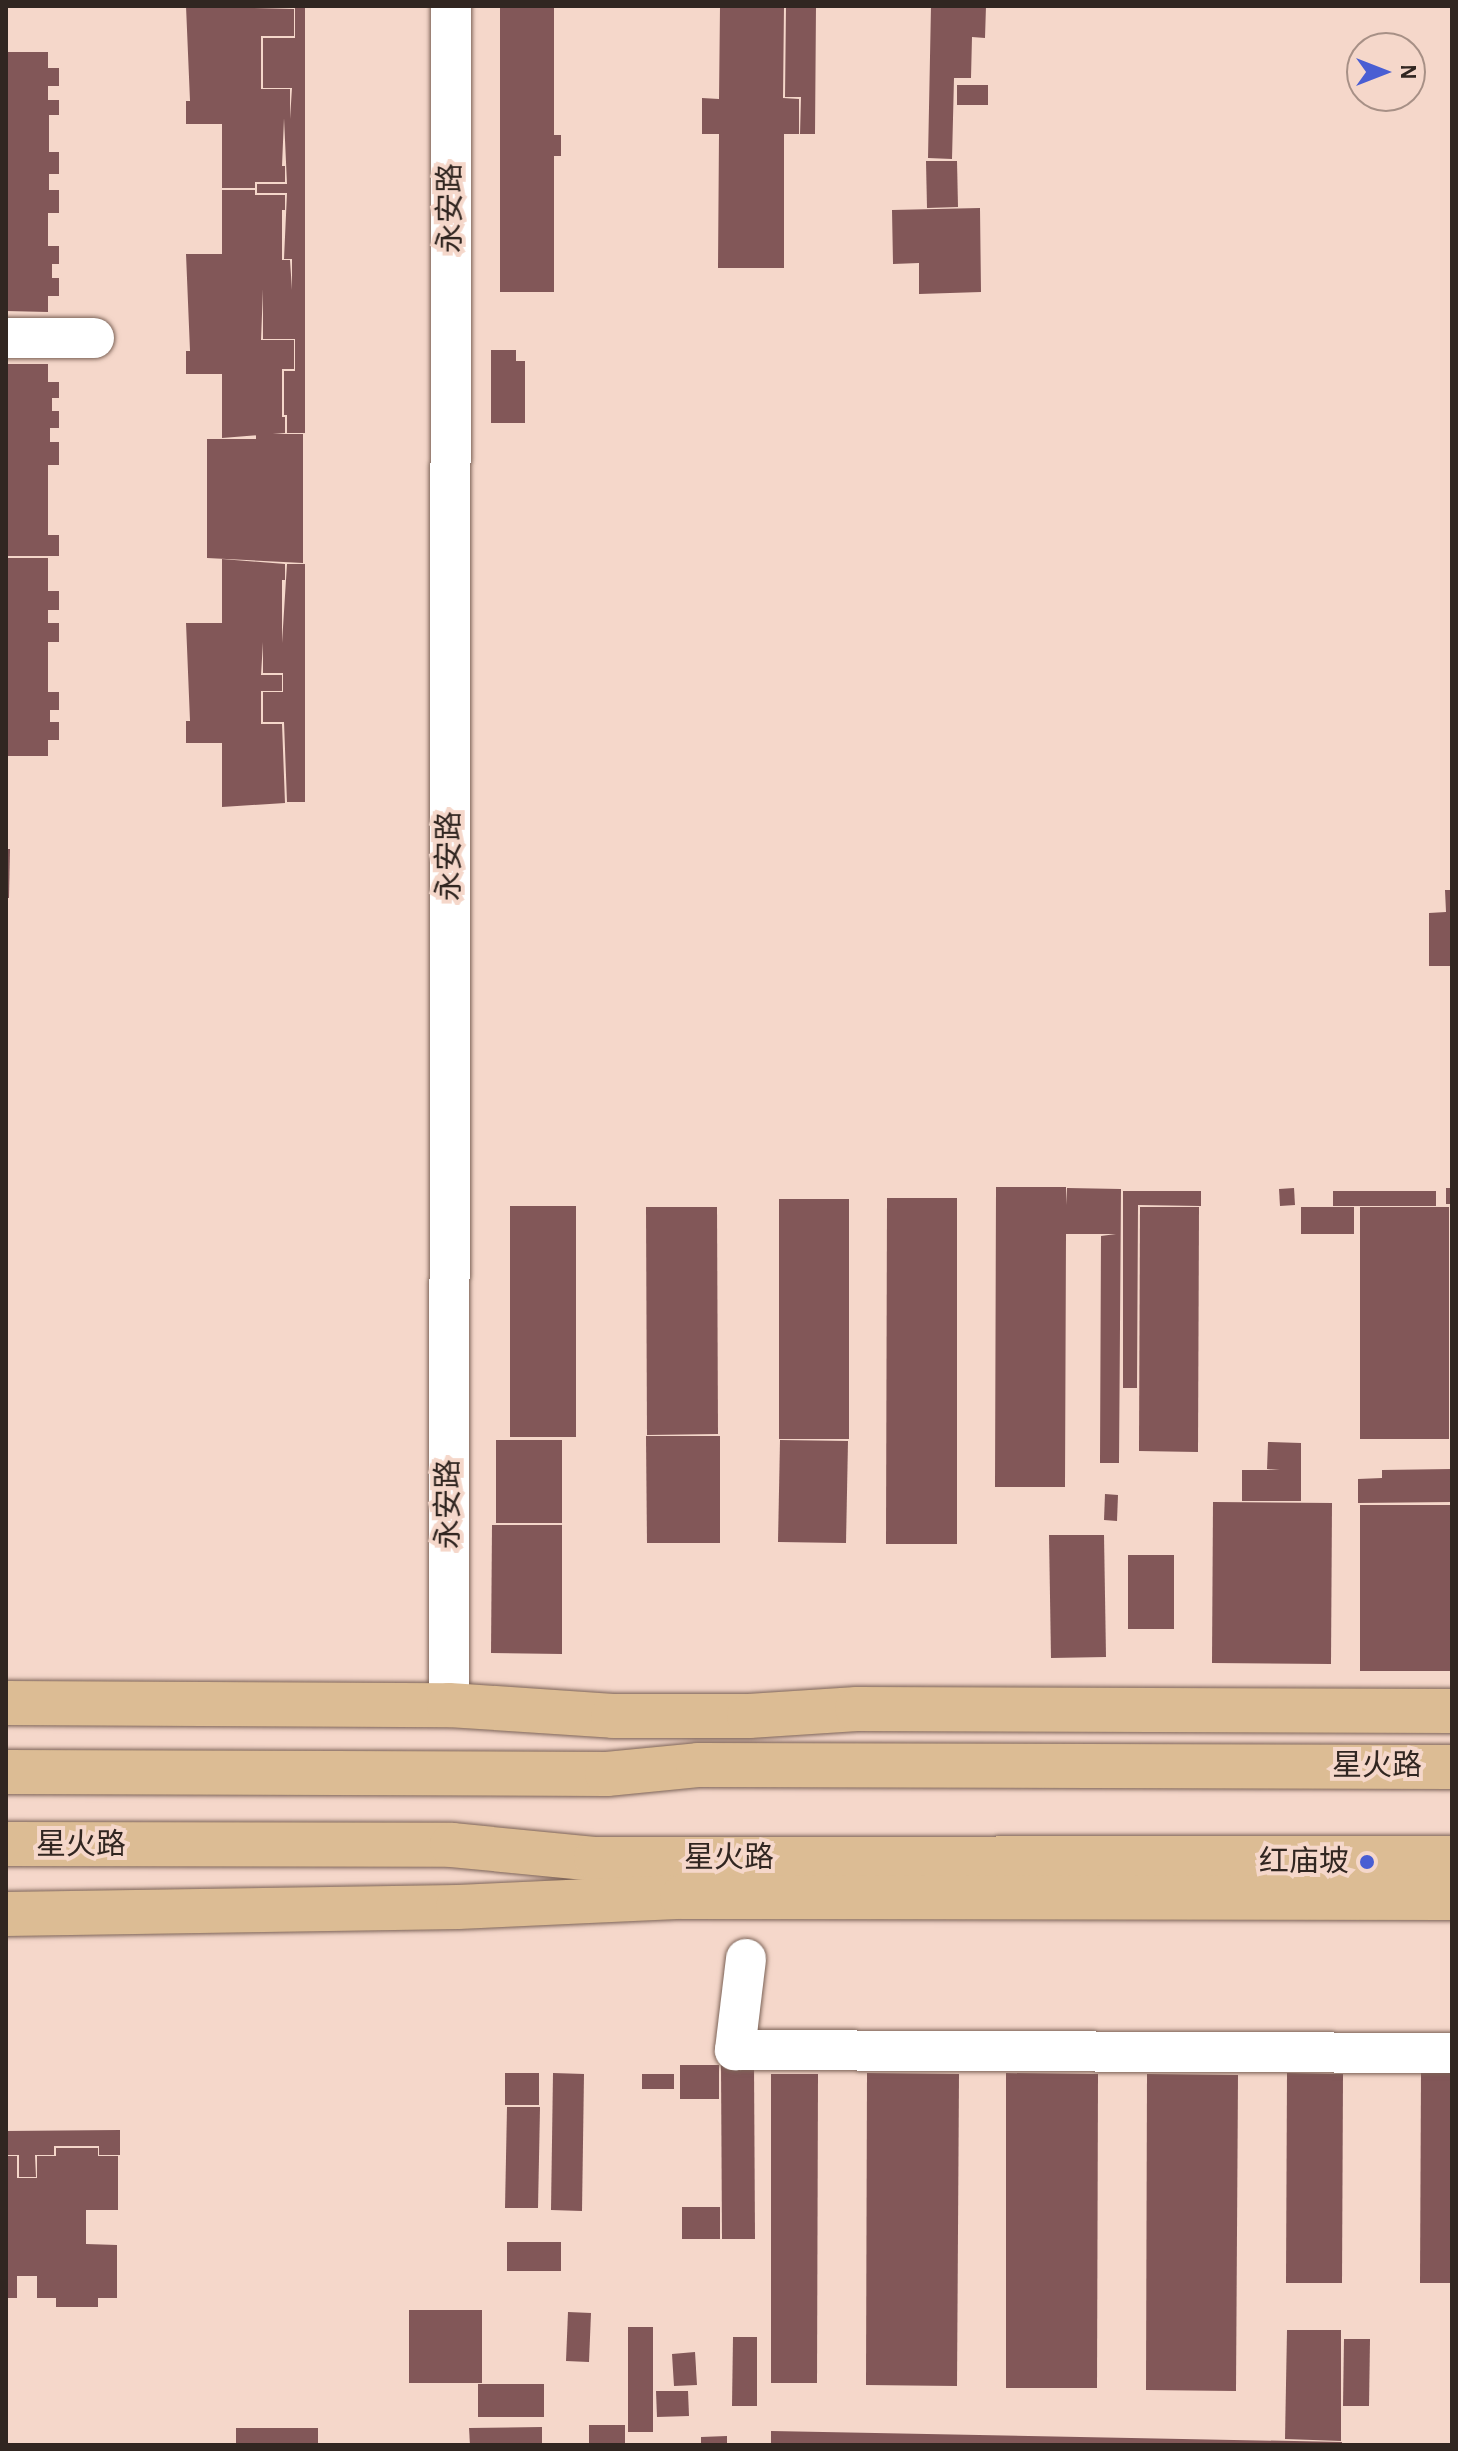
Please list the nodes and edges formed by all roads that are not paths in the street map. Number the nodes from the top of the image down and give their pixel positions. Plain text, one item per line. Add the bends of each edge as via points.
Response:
1 (451, 6) edge
2 (6, 338) edge
3 (94, 338) dead end
4 (6, 1703) edge
5 (449, 1705) junction
6 (1167, 1710) junction
7 (1452, 1711) edge
8 (749, 1716) junction
9 (1167, 1766) junction
10 (1452, 1767) edge
11 (6, 1772) edge
12 (607, 1774) junction
13 (6, 1844) edge
14 (753, 1857) junction
15 (1452, 1858) edge
16 (1452, 1898) edge
17 (563, 1900) junction
18 (6, 1914) edge
19 (746, 1959) dead end
20 (1452, 2053) edge

1 - 5 street, 永安路
2 - 3 street
4 - 5 main road
5 - 8 main road via 613,1716
6 - 7 main road
6 - 8 main road via 857,1709
6 - 9 main road
8 - 12 main road
9 - 10 main road, 星火路
9 - 12 main road, 星火路 via 698,1765
11 - 12 main road, 星火路
13 - 14 main road, 星火路 via 452,1845 596,1859
14 - 15 main road, 星火路
14 - 17 main road
16 - 17 main road
17 - 18 main road via 458,1907
19 - 20 street via 735,2050

